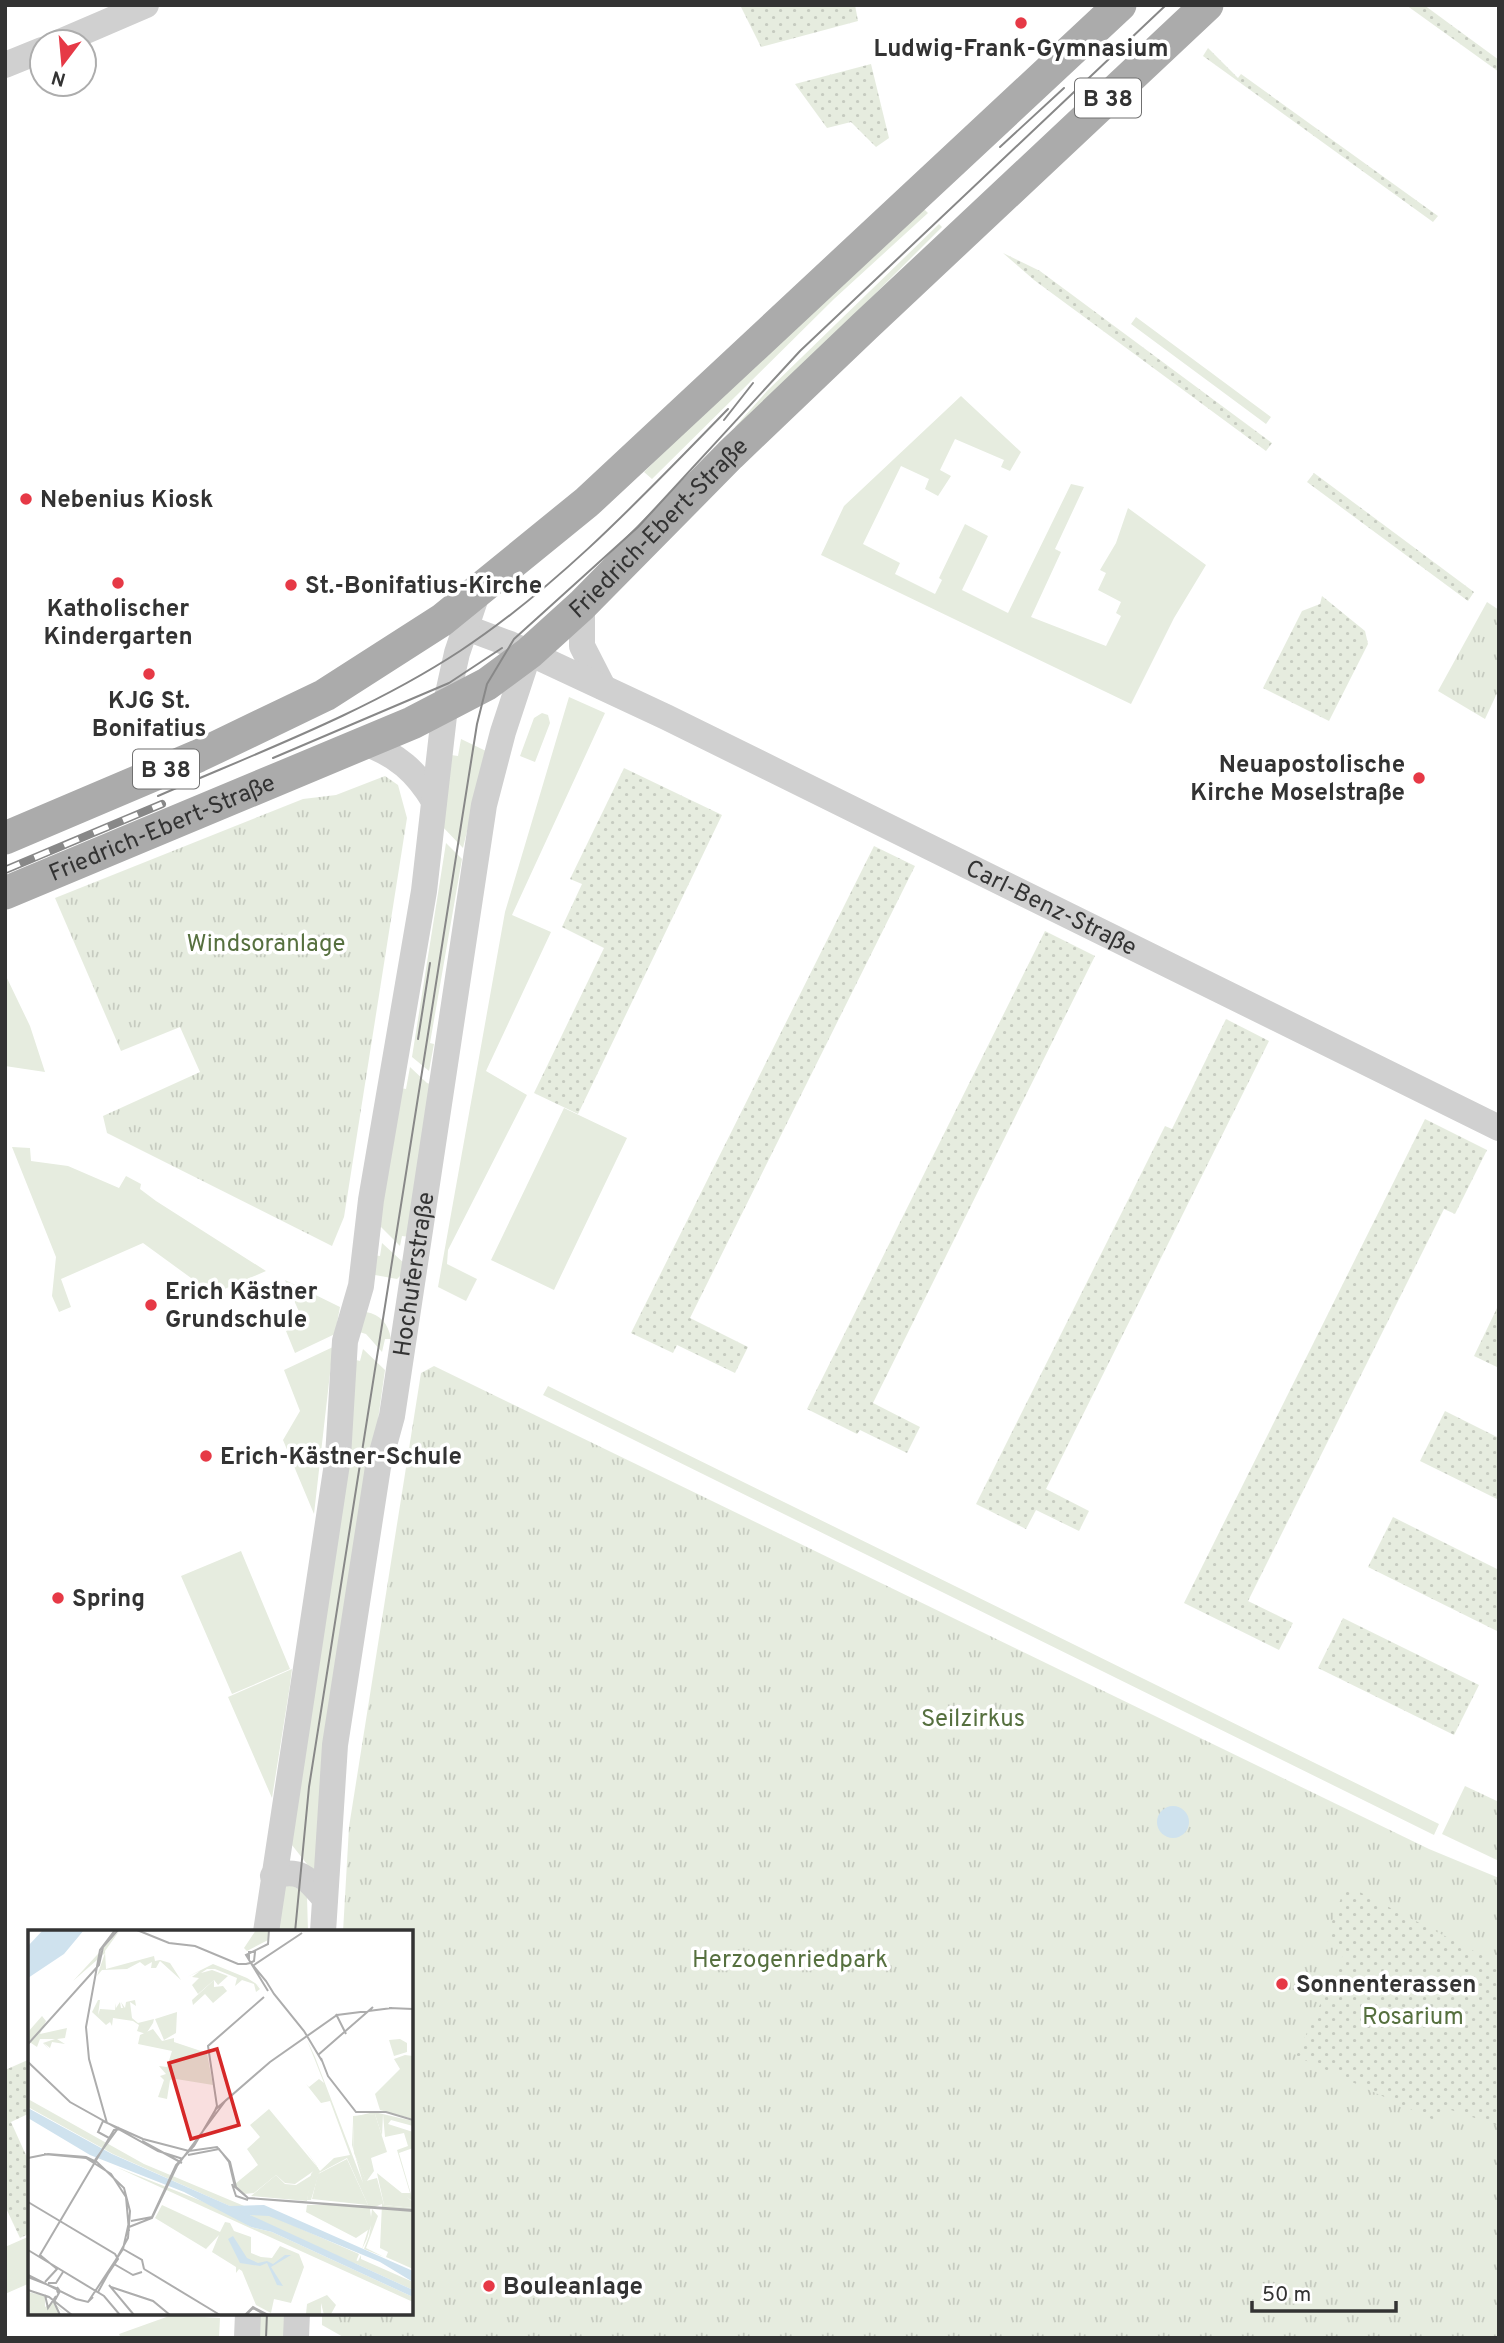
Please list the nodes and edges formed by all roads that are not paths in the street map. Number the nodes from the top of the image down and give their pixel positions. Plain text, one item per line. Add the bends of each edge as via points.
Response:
1 (146, 5) edge
2 (1120, 5) edge
3 (1207, 5) edge
4 (93, 28) edge
5 (28, 56) edge
6 (5, 65) edge
7 (582, 605) junction
8 (454, 623) junction
9 (529, 653) junction
10 (603, 687) junction
11 (445, 707) junction
12 (365, 743) junction
13 (434, 801) junction
14 (5, 838) edge
15 (5, 893) edge
16 (1499, 1128) edge
17 (273, 1876) junction
18 (325, 1899) junction
19 (266, 1930) edge
20 (323, 1930) edge
21 (248, 2315) edge
22 (297, 2315) edge
23 (247, 2338) edge
24 (296, 2338) edge

1 - 4 street
2 - 8 main road, B 38 via 625,468 478,592
3 - 7 main road, Friedrich-Ebert-Straße / B 38 via 730,455
5 - 6 street
7 - 9 main road, Friedrich-Ebert-Straße / B 38
7 - 10 street via 582,646
8 - 9 street, Carl-Benz-Straße
8 - 11 street, Hochuferstraße
8 - 14 main road, B 38 via 325,695 198,756
9 - 10 street, Carl-Benz-Straße
9 - 11 main road, Friedrich-Ebert-Straße / B 38
9 - 18 street, Hochuferstraße via 484,805 392,1416 378,1467 335,1745
10 - 16 street, Carl-Benz-Straße
11 - 12 main road, Friedrich-Ebert-Straße / B 38
11 - 13 street, Hochuferstraße
12 - 13 street via 401,760
12 - 15 main road, Friedrich-Ebert-Straße / B 38
13 - 17 street, Hochuferstraße via 424,891 371,1200 361,1286 345,1341 338,1457
17 - 18 street via 290,1871 300,1875
17 - 19 street, Hochuferstraße
18 - 20 street, Hochuferstraße
21 - 23 street
22 - 24 street

